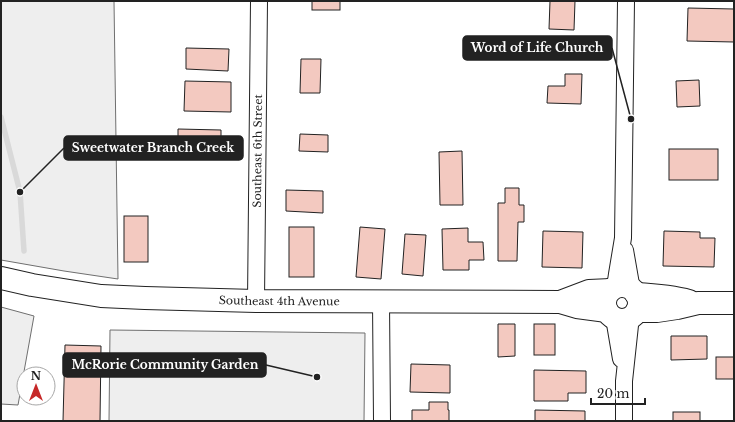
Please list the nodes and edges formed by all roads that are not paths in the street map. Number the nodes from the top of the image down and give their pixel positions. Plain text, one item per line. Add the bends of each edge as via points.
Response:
1 (259, 1) edge
2 (626, 1) edge
3 (1, 278) edge
4 (256, 301) junction
5 (381, 302) junction
6 (623, 302) junction
7 (734, 303) edge
8 (382, 421) edge
9 (624, 421) edge

1 - 4 street, Southeast 6th Street
2 - 6 street via 623,238 616,274
3 - 4 street, Southeast 4th Avenue via 101,296
4 - 5 street, Southeast 4th Avenue
5 - 6 street, Southeast 4th Avenue via 560,302 589,291
5 - 8 street
6 - 7 street, Southeast 4th Avenue via 657,295 698,303
6 - 9 street

